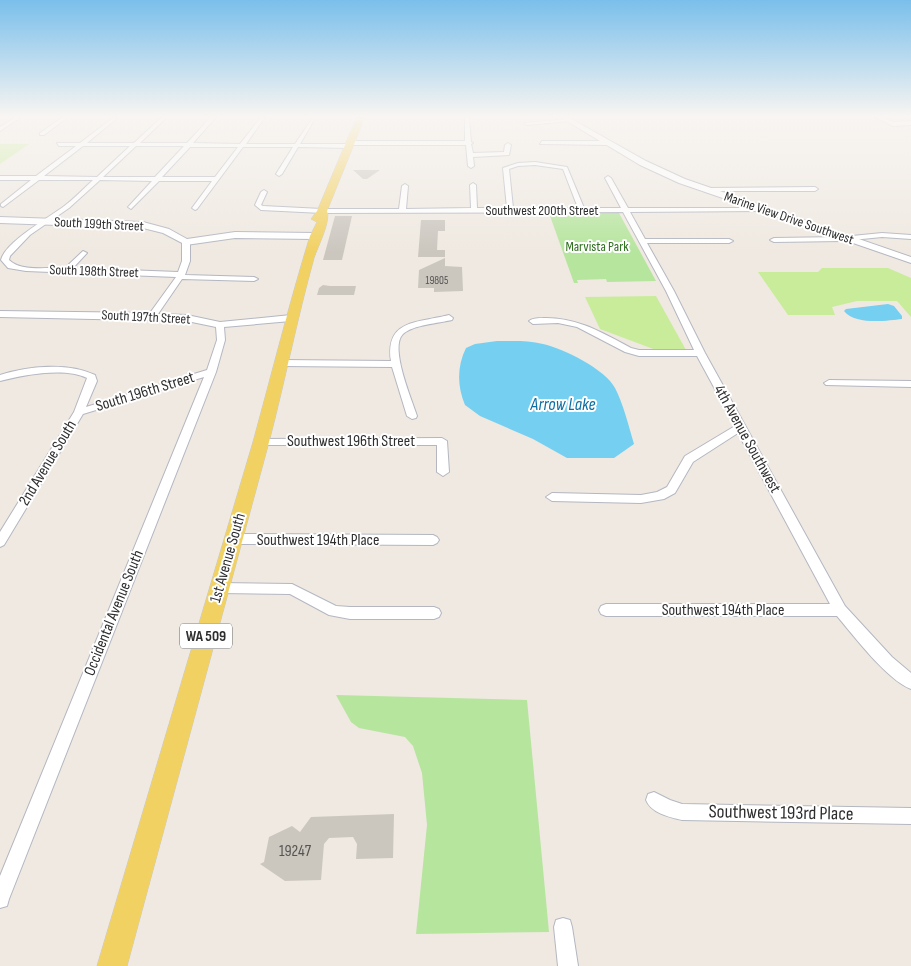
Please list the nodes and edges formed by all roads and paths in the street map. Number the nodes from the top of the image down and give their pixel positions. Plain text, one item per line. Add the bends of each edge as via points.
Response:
1 (59, 162) edge
2 (116, 162) edge
3 (171, 162) edge
4 (228, 162) edge
5 (286, 162) edge
6 (343, 162) edge
7 (472, 162) edge
8 (641, 162) edge
9 (472, 166) dead end
10 (279, 174) dead end
11 (0, 178) edge
12 (38, 178) junction
13 (99, 178) junction
14 (608, 178) dead end
15 (156, 179) junction
16 (215, 180) junction
17 (472, 185) dead end
18 (405, 186) dead end
19 (815, 189) dead end
20 (706, 190) junction
21 (264, 192) dead end
22 (3, 205) dead end
23 (131, 207) dead end
24 (195, 208) dead end
25 (474, 210) junction
26 (510, 210) junction
27 (582, 210) junction
28 (625, 210) junction
29 (762, 210) junction
30 (322, 211) junction
31 (402, 211) junction
32 (0, 220) edge
33 (49, 221) junction
34 (315, 236) junction
35 (911, 237) edge
36 (849, 238) junction
37 (774, 240) dead end
38 (642, 241) junction
39 (729, 241) dead end
40 (186, 242) junction
41 (83, 253) dead end
42 (911, 260) edge
43 (66, 271) junction
44 (181, 276) junction
45 (254, 279) dead end
46 (0, 314) edge
47 (152, 316) junction
48 (291, 318) junction
49 (449, 318) dead end
50 (533, 321) dead end
51 (220, 325) junction
52 (700, 353) junction
53 (282, 362) junction
54 (394, 364) junction
55 (211, 372) junction
56 (0, 378) edge
57 (829, 383) dead end
58 (911, 384) edge
59 (79, 412) junction
60 (412, 416) dead end
61 (741, 427) junction
62 (261, 442) junction
63 (443, 472) dead end
64 (552, 497) dead end
65 (233, 539) junction
66 (433, 540) dead end
67 (0, 542) edge
68 (219, 588) junction
69 (606, 610) dead end
70 (840, 610) junction
71 (434, 613) dead end
72 (911, 682) edge
73 (654, 800) dead end
74 (911, 816) edge
75 (0, 899) edge
76 (563, 927) dead end
77 (112, 966) edge
78 (568, 966) edge

1 - 12 street
2 - 13 street
3 - 15 street
4 - 16 street
5 - 10 street
6 - 30 main road, 1st Avenue South / WA 509
7 - 9 street
8 - 20 street, Marine View Drive Southwest
11 - 12 street
12 - 13 street
12 - 22 street
13 - 15 street
13 - 33 street
14 - 28 street, 4th Avenue Southwest
15 - 16 street
15 - 23 street
16 - 24 street
17 - 25 street
18 - 31 street
19 - 20 street
20 - 29 street, Marine View Drive Southwest
21 - 30 street, Southwest 200th Street via 258,205 261,208
25 - 26 street, Southwest 200th Street
25 - 31 street, Southwest 200th Street
26 - 27 street, Southwest 200th Street
26 - 27 street via 505,171 508,166 552,165 565,168
27 - 28 street, Southwest 200th Street
28 - 29 street, Southwest 200th Street
28 - 38 street, 4th Avenue Southwest
29 - 36 street, Marine View Drive Southwest
30 - 31 street, Southwest 200th Street
30 - 34 main road, 1st Avenue South / WA 509 via 324,216
32 - 33 street, South 199th Street
33 - 40 street, South 199th Street via 143,225 161,229
33 - 43 street, South 198th Street via 28,234 6,255 5,260 26,269
34 - 40 street via 235,235
34 - 48 main road, 1st Avenue South / WA 509
35 - 36 street
36 - 37 street
36 - 42 street, Marine View Drive Southwest
38 - 39 street
38 - 52 street, 4th Avenue Southwest
40 - 44 street via 186,261
41 - 43 street
43 - 44 street, South 198th Street
44 - 45 street, South 198th Street
44 - 47 street
46 - 47 street, South 197th Street
47 - 51 street, South 197th Street via 187,318
48 - 51 street, South 197th Street
48 - 53 main road, 1st Avenue South / WA 509
49 - 54 street via 399,333
50 - 52 street via 558,320 580,324 639,354
51 - 55 street, Occidental Avenue South via 221,340
52 - 61 street, 4th Avenue Southwest
53 - 54 street
53 - 62 main road, 1st Avenue South / WA 509
54 - 60 street
55 - 59 street, South 196th Street
55 - 75 street, Occidental Avenue South
56 - 59 street, 2nd Avenue South via 18,372 81,372 92,376
57 - 58 street
59 - 67 street, 2nd Avenue South
61 - 64 street via 689,459 671,490 660,496 641,499
61 - 70 street, 4th Avenue Southwest
62 - 63 street, Southwest 196th Street via 442,441
62 - 65 main road, 1st Avenue South / WA 509
65 - 66 street, Southwest 194th Place
65 - 68 main road, 1st Avenue South / WA 509
68 - 71 street via 292,588 327,608 342,612
68 - 77 main road, 1st Avenue South / WA 509
69 - 70 street, Southwest 194th Place
70 - 72 street, 4th Avenue Southwest via 887,662
73 - 74 street, Southwest 193rd Place via 682,812
76 - 78 street

